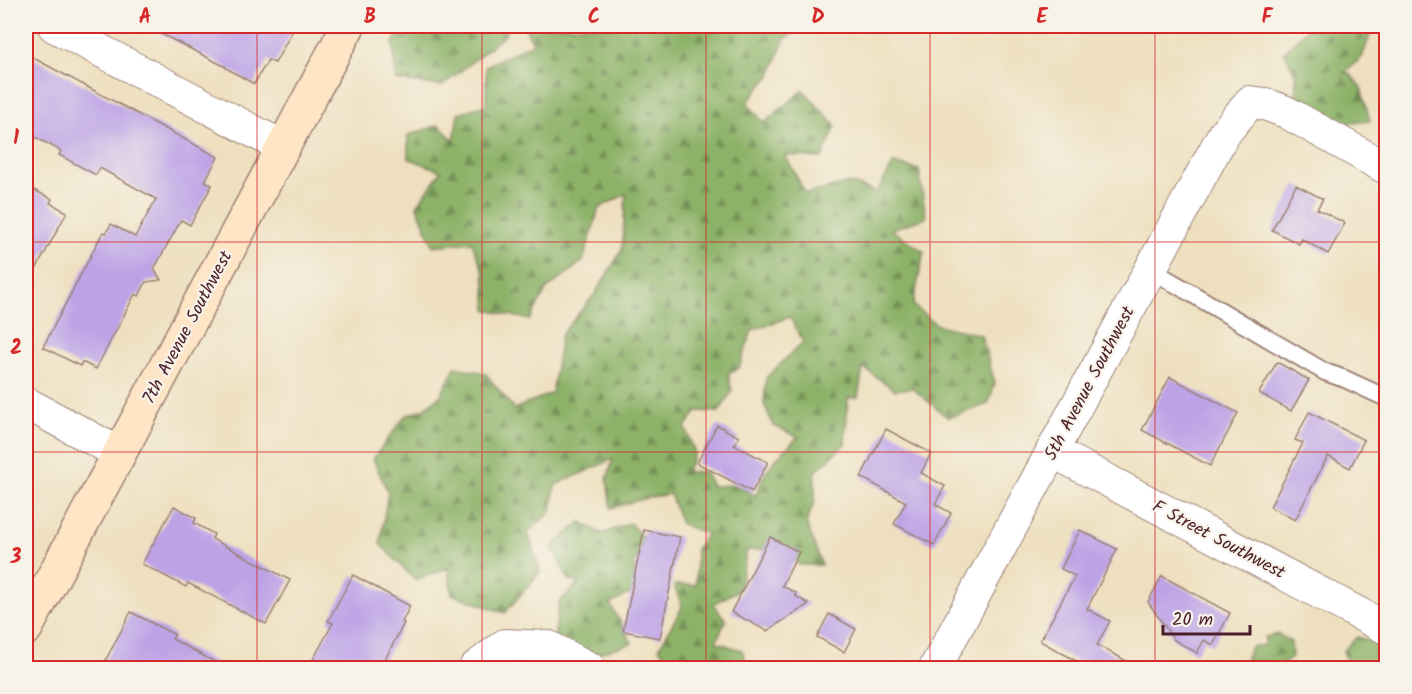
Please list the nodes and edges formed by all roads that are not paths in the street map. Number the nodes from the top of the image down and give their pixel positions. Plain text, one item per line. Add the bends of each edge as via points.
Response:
1 (54, 26) edge
2 (348, 26) edge
3 (283, 147) junction
4 (1386, 168) edge
5 (1150, 269) junction
6 (1386, 398) edge
7 (26, 404) edge
8 (1052, 451) junction
9 (119, 453) junction
10 (26, 628) edge
11 (1386, 628) edge
12 (475, 669) edge
13 (589, 669) edge
14 (935, 669) edge

1 - 3 street
2 - 3 street, 7th Avenue Southwest
3 - 9 street, 7th Avenue Southwest
4 - 5 street, 5th Avenue Southwest via 1286,112 1250,102 1223,135
5 - 6 lane via 1325,372
5 - 8 street, 5th Avenue Southwest
7 - 9 street
8 - 11 street, F Street Southwest
8 - 14 street, 5th Avenue Southwest
9 - 10 street, 7th Avenue Southwest
12 - 13 street via 505,645 549,647

